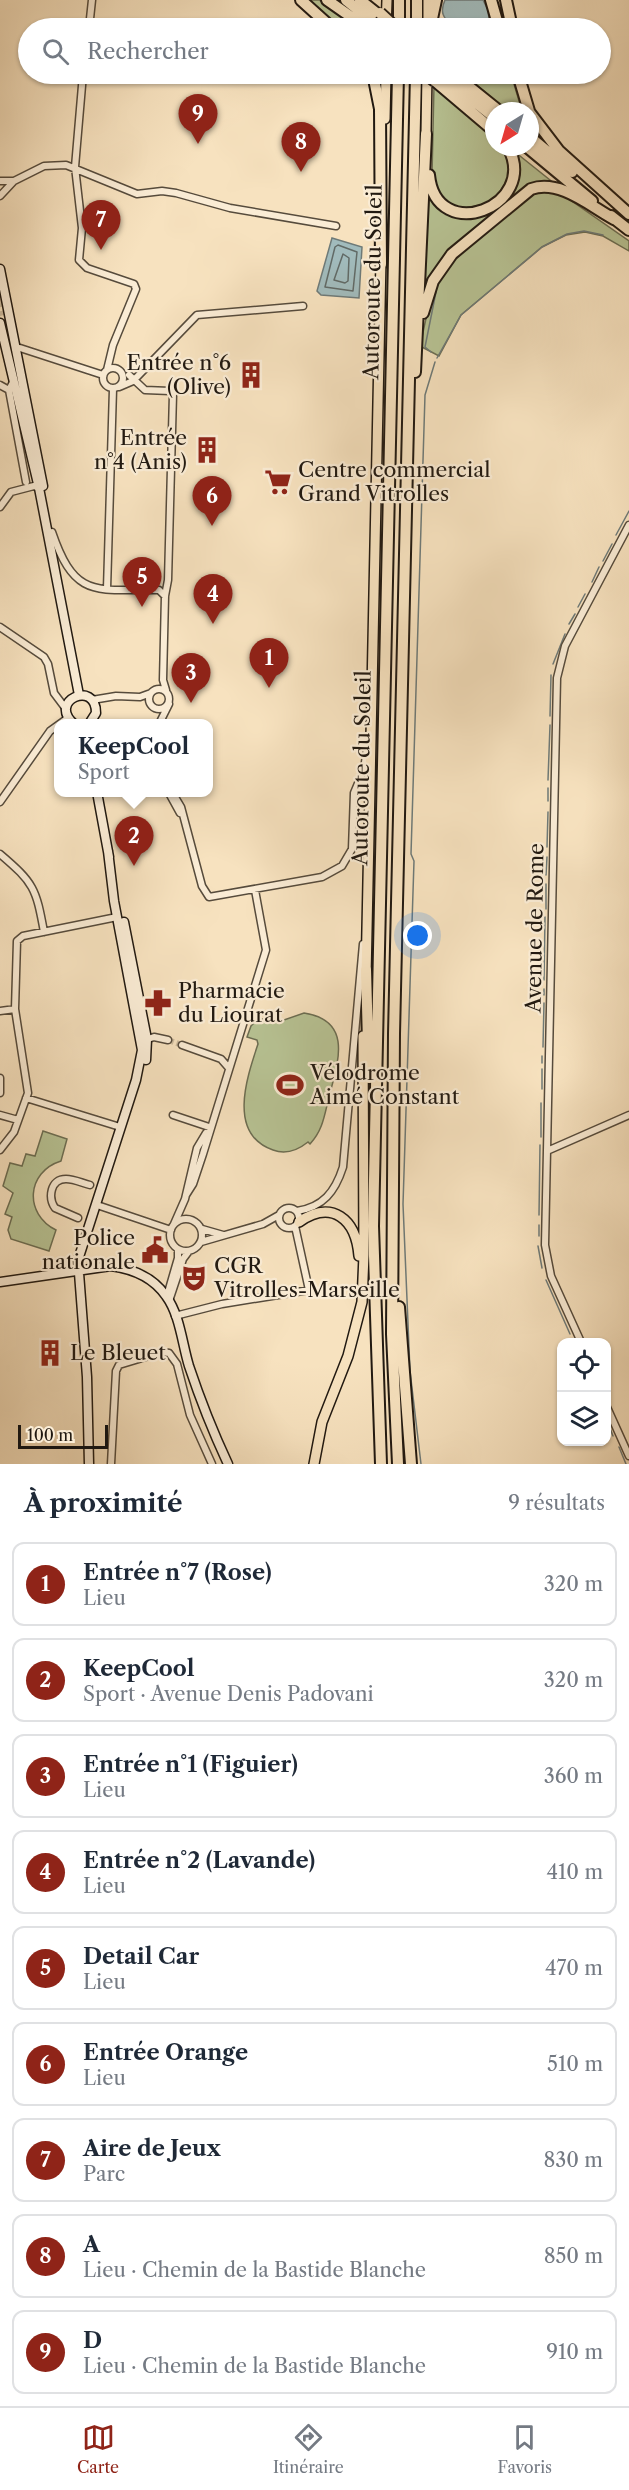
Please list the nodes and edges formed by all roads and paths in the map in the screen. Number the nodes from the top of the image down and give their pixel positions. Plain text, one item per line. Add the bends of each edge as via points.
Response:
1 (92, 0) edge
2 (301, 0) edge
3 (328, 0) edge
4 (360, 0) edge
5 (366, 0) edge
6 (387, 0) edge
7 (399, 0) edge
8 (417, 0) edge
9 (428, 0) edge
10 (436, 0) edge
11 (491, 0) edge
12 (506, 0) edge
13 (343, 5) edge
14 (90, 18) edge
15 (321, 18) edge
16 (357, 18) edge
17 (372, 18) edge
18 (379, 18) edge
19 (381, 18) edge
20 (387, 18) edge
21 (390, 18) edge
22 (417, 18) edge
23 (429, 18) edge
24 (432, 18) edge
25 (496, 18) edge
26 (510, 18) edge
27 (82, 84) edge
28 (375, 84) edge
29 (386, 84) edge
30 (398, 84) edge
31 (416, 84) edge
32 (431, 84) edge
33 (442, 84) edge
34 (443, 84) edge
35 (445, 84) edge
36 (465, 84) edge
37 (521, 84) edge
38 (488, 102) edge
39 (526, 102) edge
40 (485, 111) edge
41 (485, 117) edge
42 (485, 123) edge
43 (539, 125) edge
44 (426, 134) junction
45 (539, 144) edge
46 (511, 156) edge
47 (538, 156) edge
48 (75, 167) junction
49 (0, 181) edge
50 (14, 181) junction
51 (0, 196) edge
52 (629, 215) edge
53 (614, 219) junction
54 (336, 226) dead end
55 (629, 230) edge
56 (381, 264) junction
57 (0, 269) edge
58 (303, 306) dead end
59 (2, 319) edge
60 (20, 348) dead end
61 (416, 350) junction
62 (112, 356) junction
63 (120, 371) junction
64 (105, 372) junction
65 (132, 377) junction
66 (0, 386) edge
67 (13, 388) junction
68 (116, 388) junction
69 (28, 414) junction
70 (35, 466) junction
71 (26, 482) junction
72 (406, 486) junction
73 (22, 488) junction
74 (39, 488) junction
75 (0, 507) edge
76 (629, 525) edge
77 (52, 532) joint
78 (107, 573) junction
79 (88, 587) junction
80 (107, 589) junction
81 (165, 596) junction
82 (0, 627) edge
83 (372, 674) junction
84 (163, 680) junction
85 (157, 689) junction
86 (166, 690) junction
87 (151, 693) junction
88 (79, 695) junction
89 (140, 697) junction
90 (170, 700) junction
91 (94, 704) junction
92 (153, 707) junction
93 (67, 711) edge
94 (92, 719) edge
95 (158, 719) edge
96 (162, 719) edge
97 (54, 726) edge
98 (98, 797) edge
99 (174, 797) edge
100 (0, 802) edge
101 (108, 851) junction
102 (0, 854) edge
103 (255, 890) junction
104 (368, 892) junction
105 (117, 918) junction
106 (44, 932) junction
107 (366, 970) junction
108 (15, 1009) junction
109 (0, 1011) edge
110 (166, 1039) tunnel mouth
111 (144, 1042) junction
112 (182, 1045) tunnel mouth
113 (228, 1067) junction
114 (0, 1078) edge
115 (0, 1093) edge
116 (26, 1098) junction
117 (173, 1114) dead end
118 (0, 1115) edge
119 (629, 1115) edge
120 (18, 1120) junction
121 (120, 1127) junction
122 (209, 1127) junction
123 (0, 1150) edge
124 (547, 1151) junction
125 (90, 1185) dead end
126 (186, 1197) junction
127 (99, 1206) junction
128 (297, 1211) junction
129 (279, 1215) junction
130 (78, 1218) dead end
131 (191, 1219) junction
132 (262, 1224) junction
133 (281, 1224) junction
134 (297, 1224) junction
135 (373, 1226) junction
136 (172, 1227) junction
137 (288, 1228) junction
138 (202, 1229) junction
139 (230, 1235) junction
140 (201, 1242) junction
141 (178, 1249) junction
142 (189, 1251) junction
143 (299, 1251) junction
144 (393, 1253) junction
145 (80, 1269) junction
146 (0, 1282) edge
147 (171, 1282) junction
148 (158, 1286) junction
149 (168, 1299) junction
150 (175, 1316) junction
151 (357, 1324) junction
152 (579, 1338) edge
153 (611, 1416) edge
154 (629, 1456) edge
155 (89, 1464) edge
156 (111, 1464) edge
157 (212, 1464) edge
158 (228, 1464) edge
159 (314, 1464) edge
160 (381, 1464) edge
161 (398, 1464) edge
162 (411, 1464) edge

1 - 14 street
2 - 15 highway
3 - 13 highway
4 - 18 highway
5 - 19 highway
6 - 20 main road
7 - 21 highway
8 - 22 highway
9 - 23 main road
10 - 24 highway
11 - 25 highway
12 - 26 highway
13 - 16 highway
13 - 17 highway
27 - 48 street
28 - 56 highway via 380,109
29 - 56 main road
30 - 135 highway, Autoroute du Soleil
31 - 72 highway, Autoroute du Soleil
32 - 44 main road
33 - 42 highway
34 - 41 highway
35 - 40 highway
36 - 38 highway
37 - 39 highway
43 - 52 highway via 559,151
44 - 46 highway via 429,181 434,194 452,210 467,215 494,206 507,192 515,166
44 - 61 highway
45 - 52 highway
47 - 53 highway
48 - 50 street via 44,166
48 - 54 street via 137,194 176,193 230,208
48 - 62 street via 82,228 81,263 136,286
49 - 50 street
50 - 51 street
53 - 55 highway
53 - 61 highway via 552,186 524,193 460,246 441,268 428,294
56 - 83 main road
57 - 69 main road
58 - 65 street via 197,315
59 - 67 main road
59 - 69 main road
60 - 64 street
61 - 72 highway
62 - 63 street
62 - 64 street
63 - 64 street
63 - 65 street
63 - 68 street via 123,379
64 - 68 street via 105,385
65 - 68 street
65 - 81 street via 146,390 173,394
66 - 67 street
67 - 70 main road
67 - 71 street
68 - 78 street
69 - 70 main road
70 - 71 street
70 - 74 main road
70 - 77 main road
71 - 73 street
72 - 144 highway, Autoroute du Soleil
73 - 74 street
73 - 75 street via 11,492
74 - 88 main road
76 - 124 street, Avenue de Rome via 565,646 557,678
77 - 79 street via 64,564
78 - 79 street via 103,580
78 - 80 street
79 - 80 street
80 - 81 street via 159,590
81 - 84 street
82 - 93 street via 44,657 54,693
83 - 103 street via 366,760 354,793 352,849 347,859 342,867 322,877
83 - 104 main road
84 - 85 street
84 - 86 street
85 - 86 street
85 - 87 street
86 - 90 street
87 - 89 street
87 - 92 street
88 - 91 main road
88 - 93 main road
89 - 91 street via 116,696
89 - 92 street
90 - 92 street via 165,707
90 - 96 street
91 - 94 main road
92 - 95 street
97 - 100 street
98 - 101 main road
99 - 103 street via 205,894 214,897
101 - 105 main road
101 - 111 main road
102 - 106 street via 33,887
103 - 113 street via 266,950
104 - 107 main road
104 - 128 street via 343,1167 338,1182 323,1202
105 - 106 street
105 - 111 main road
106 - 108 street via 19,937
107 - 135 highway
107 - 151 main road via 364,1255
108 - 109 street
108 - 116 street
110 - 111 street
111 - 121 main road
111 - 127 main road via 145,1065
112 - 113 street via 221,1059
113 - 122 street
114 - 115 street
116 - 120 street
116 - 121 street
117 - 122 street
118 - 120 street
119 - 124 street
120 - 123 street
121 - 145 main road via 80,1252
122 - 126 street via 191,1167
124 - 152 street, Avenue de Rome via 547,1260
125 - 130 street via 66,1179 58,1181 51,1190 55,1208
126 - 131 street via 184,1209
126 - 136 street
127 - 136 street
127 - 145 main road
128 - 129 street via 288,1208
128 - 134 street
129 - 132 street
129 - 133 street
131 - 136 street via 181,1219
131 - 138 street
132 - 133 street
132 - 139 street
133 - 137 street
134 - 137 street
134 - 143 street
134 - 151 main road via 315,1213 325,1212 341,1217 354,1230 359,1254
135 - 160 highway, Autoroute du Soleil
136 - 141 street via 171,1240
137 - 143 street
138 - 139 street
138 - 140 street
139 - 140 street
140 - 142 street
141 - 142 street
141 - 147 street
142 - 149 street
143 - 150 street via 309,1290
144 - 161 highway, Autoroute du Soleil
144 - 162 highway
145 - 146 main road
145 - 148 main road via 127,1268
145 - 155 main road
147 - 148 street
147 - 149 street
148 - 149 main road
149 - 150 main road
150 - 158 main road via 202,1404
151 - 159 main road via 322,1422
153 - 154 street
156 - 157 street via 116,1371 119,1365 162,1352 177,1364 190,1415

